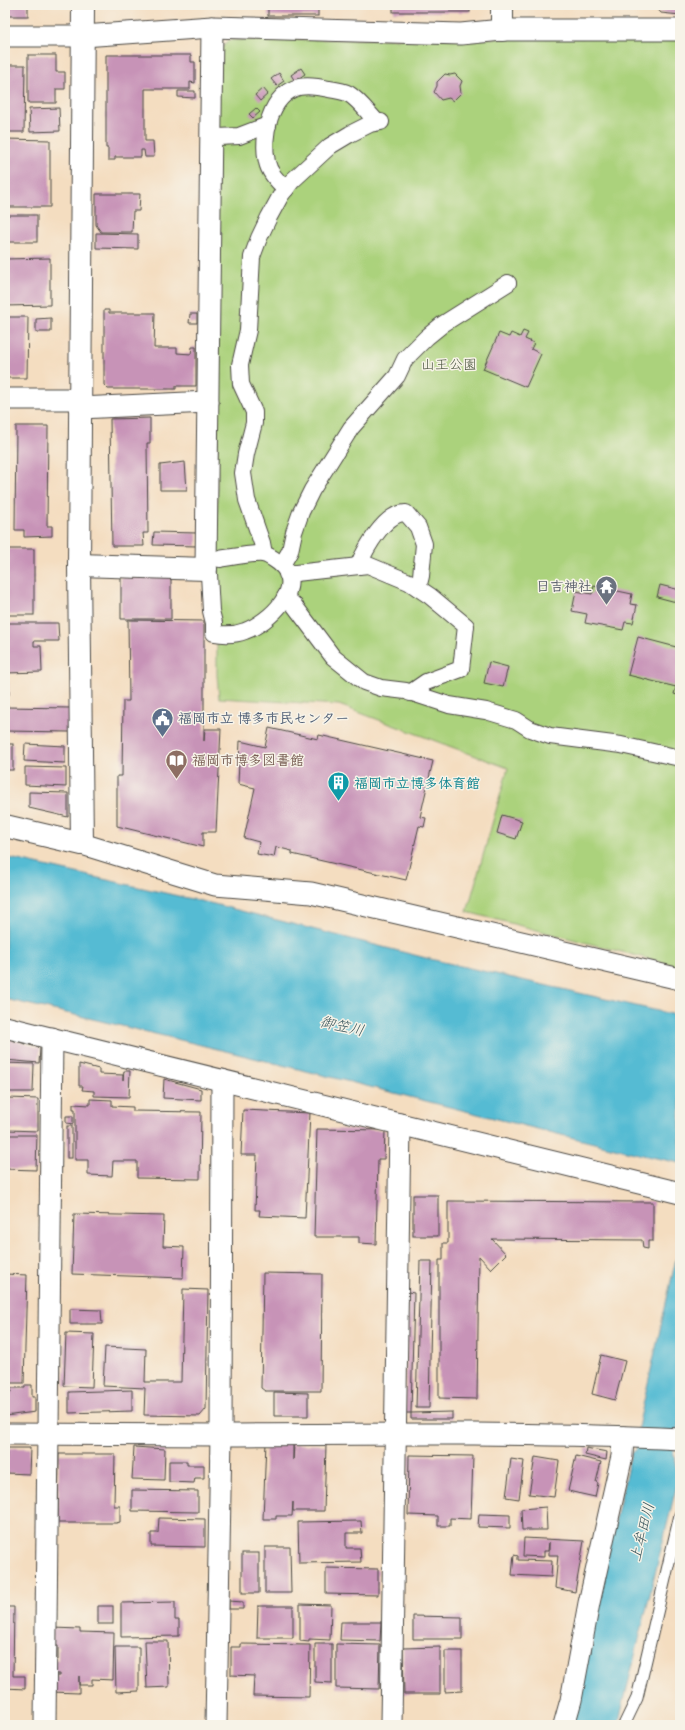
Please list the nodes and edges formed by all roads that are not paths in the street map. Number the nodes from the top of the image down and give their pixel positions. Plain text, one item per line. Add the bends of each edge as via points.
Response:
1 (83, 5) edge
2 (502, 5) edge
3 (212, 27) junction
4 (502, 30) junction
5 (680, 30) edge
6 (5, 36) edge
7 (83, 36) junction
8 (268, 125) junction
9 (218, 137) dead end
10 (286, 189) junction
11 (508, 283) dead end
12 (5, 399) edge
13 (208, 402) junction
14 (81, 404) junction
15 (264, 554) junction
16 (79, 565) junction
17 (358, 566) junction
18 (212, 567) junction
19 (285, 569) junction
20 (418, 588) junction
21 (285, 598) junction
22 (410, 693) junction
23 (680, 758) edge
24 (5, 826) edge
25 (82, 844) junction
26 (680, 978) edge
27 (5, 1027) edge
28 (52, 1038) junction
29 (222, 1080) junction
30 (400, 1124) junction
31 (680, 1193) edge
32 (395, 1433) junction
33 (5, 1434) edge
34 (49, 1434) junction
35 (221, 1435) junction
36 (628, 1437) junction
37 (680, 1439) edge
38 (680, 1515) edge
39 (45, 1725) edge
40 (216, 1725) edge
41 (392, 1725) edge
42 (564, 1725) edge
43 (624, 1725) edge

1 - 7 street
2 - 4 street
3 - 4 street via 461,34
3 - 7 street
3 - 13 street
4 - 5 street
6 - 7 street
7 - 14 street
8 - 9 street via 240,136
8 - 10 street via 267,162
8 - 10 street via 274,108 286,93 299,87 318,86 350,95 379,122 330,146
10 - 15 street via 266,224 252,257 248,330 240,365 241,384 254,412 243,474 247,500
11 - 19 street via 427,337 405,359 397,376 351,428 301,512
12 - 14 street
13 - 14 street
13 - 18 street
14 - 16 street
15 - 18 street
15 - 19 street
16 - 18 street
16 - 25 street
17 - 19 street
17 - 20 street via 368,565
17 - 20 street via 365,550 389,520 400,512 406,513 418,527 424,544
18 - 21 street via 211,611 214,633 228,635 245,631 270,616
19 - 21 street via 290,585
20 - 22 street via 466,626 466,633 461,669 426,682
21 - 22 street via 294,605 333,657 364,682
22 - 23 street via 449,705 486,711 516,720 530,729 550,736 621,745
24 - 25 street
25 - 26 street via 215,884 311,893
27 - 28 street
28 - 29 street
28 - 34 street
29 - 30 street
29 - 35 street
30 - 31 street
30 - 32 street
32 - 35 street
32 - 36 street
32 - 41 street
33 - 34 street
34 - 35 street
34 - 39 street
35 - 40 street
36 - 37 street
36 - 42 street via 589,1603
38 - 43 lane via 637,1698

